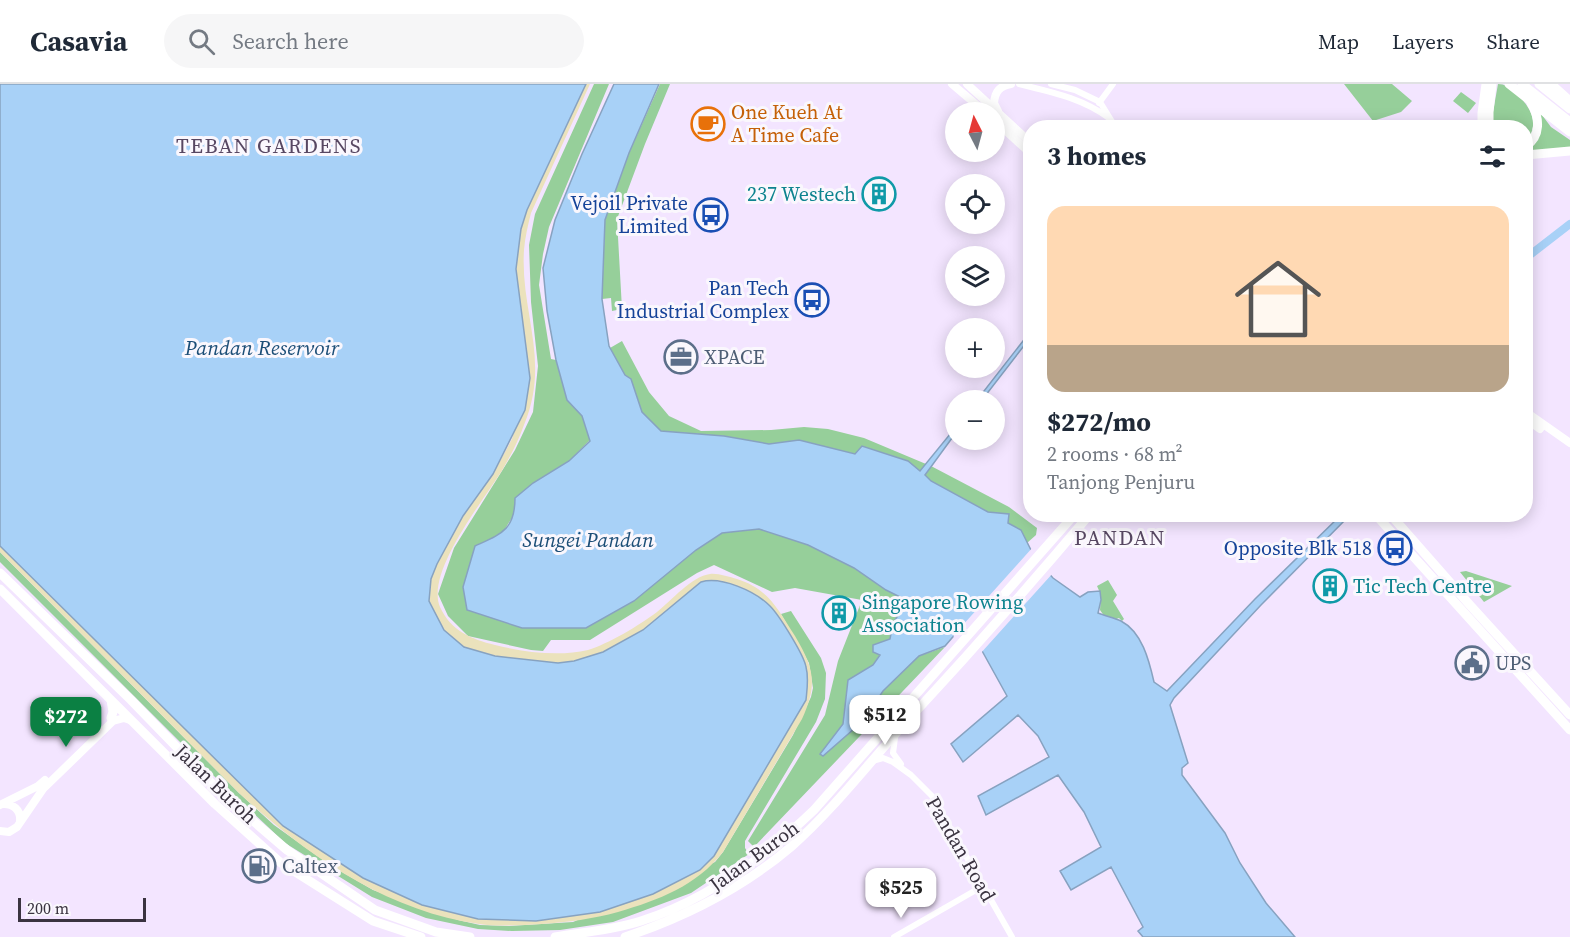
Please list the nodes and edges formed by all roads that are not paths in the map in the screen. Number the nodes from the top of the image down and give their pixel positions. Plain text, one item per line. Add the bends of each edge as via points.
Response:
1 (1011, 84) edge
2 (1019, 84) edge
3 (1052, 84) edge
4 (1113, 84) edge
5 (1486, 84) edge
6 (1492, 84) edge
7 (1509, 84) edge
8 (1522, 84) edge
9 (1539, 84) edge
10 (1551, 84) edge
11 (961, 85) edge
12 (1527, 98) junction
13 (1570, 101) edge
14 (977, 102) edge
15 (980, 102) edge
16 (994, 102) edge
17 (1098, 105) junction
18 (1570, 109) edge
19 (1110, 120) edge
20 (1482, 120) edge
21 (1489, 120) edge
22 (1570, 122) edge
23 (1005, 123) edge
24 (1005, 126) edge
25 (1570, 132) edge
26 (1023, 137) edge
27 (1533, 138) edge
28 (1023, 145) edge
29 (1570, 151) edge
30 (1533, 154) edge
31 (1533, 420) edge
32 (1533, 422) edge
33 (1536, 423) junction
34 (1570, 443) edge
35 (1570, 450) edge
36 (1068, 522) edge
37 (1084, 522) edge
38 (1383, 522) edge
39 (1397, 522) edge
40 (0, 573) edge
41 (0, 589) edge
42 (1533, 681) junction
43 (111, 700) junction
44 (131, 700) junction
45 (120, 709) junction
46 (1570, 715) edge
47 (111, 718) junction
48 (130, 720) junction
49 (899, 729) junction
50 (1570, 730) edge
51 (869, 763) junction
52 (902, 767) junction
53 (0, 805) edge
54 (17, 827) junction
55 (0, 831) edge
56 (983, 886) junction
57 (660, 914) junction
58 (668, 921) junction
59 (621, 926) junction
60 (653, 927) junction
61 (421, 937) edge
62 (470, 937) edge
63 (555, 937) edge
64 (624, 937) edge
65 (640, 937) edge
66 (894, 937) edge
67 (1012, 937) edge

1 - 16 main road via 1000,88
2 - 17 street
3 - 17 street via 1075,90
4 - 17 street
5 - 20 highway
6 - 21 highway
7 - 12 highway
8 - 22 highway
9 - 18 highway
10 - 13 highway
11 - 14 main road
11 - 15 main road
12 - 25 highway
12 - 27 highway via 1538,122
17 - 19 street
23 - 26 main road
24 - 28 main road
29 - 30 highway
31 - 33 main road
32 - 33 main road
33 - 34 main road
33 - 35 main road
36 - 57 highway, Jalan Buroh via 814,810 728,879
37 - 49 highway, Jalan Buroh
38 - 42 highway
39 - 42 highway
40 - 44 highway, Jalan Buroh
41 - 43 highway, Jalan Buroh
42 - 46 highway
42 - 50 highway
43 - 45 highway, Jalan Buroh
43 - 47 highway
44 - 45 main road
44 - 62 highway, Jalan Buroh via 225,796 287,850 375,910 436,932
45 - 47 main road
45 - 48 highway, Jalan Buroh
47 - 53 main road via 38,786
48 - 54 main road via 113,721 43,789
48 - 61 highway, Jalan Buroh via 281,863 373,921
49 - 51 highway, Jalan Buroh
49 - 52 street via 893,753
51 - 52 street, Pandan Road via 885,758
51 - 58 highway, Jalan Buroh via 792,846 704,904
52 - 56 street, Pandan Road via 937,802
53 - 54 main road via 16,807 20,817
54 - 55 main road via 9,832
56 - 66 street
56 - 67 street, Pandan Road
57 - 58 highway
57 - 59 highway, Jalan Buroh
58 - 60 highway, Jalan Buroh
59 - 63 highway, Jalan Buroh
59 - 64 street
60 - 64 highway, Jalan Buroh
60 - 65 highway

